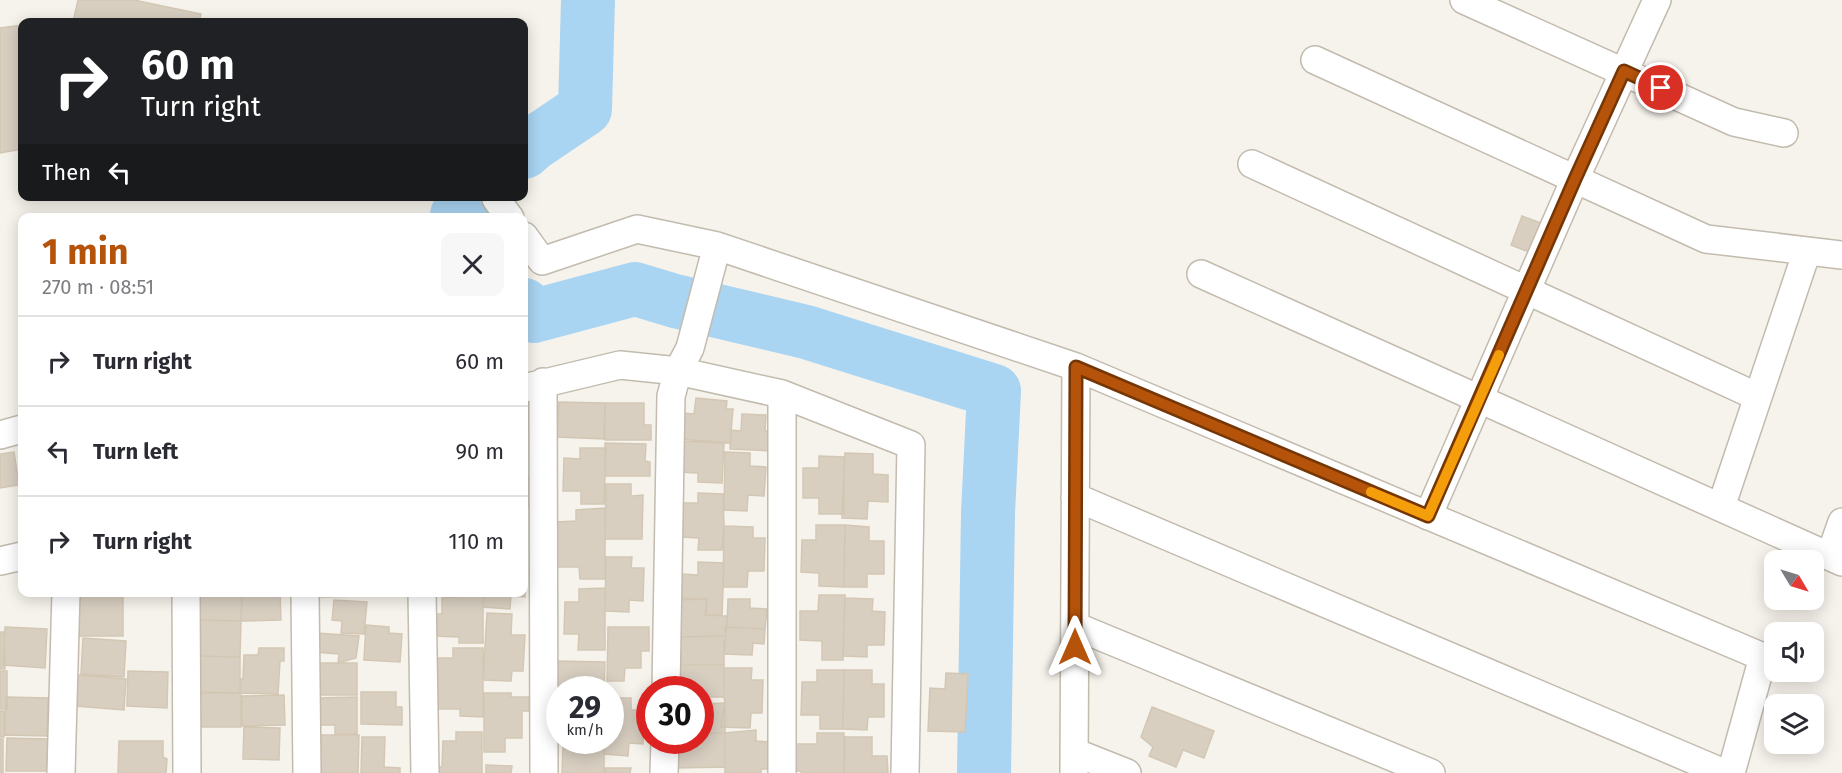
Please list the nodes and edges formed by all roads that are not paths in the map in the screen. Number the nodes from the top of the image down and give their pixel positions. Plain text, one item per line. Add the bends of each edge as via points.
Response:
1 (1464, 0) edge
2 (1657, 0) edge
3 (1315, 60) dead end
4 (1624, 71) junction
5 (1784, 133) dead end
6 (1252, 164) dead end
7 (1575, 179) junction
8 (528, 242) edge
9 (717, 246) junction
10 (1807, 250) junction
11 (1842, 255) edge
12 (1201, 274) dead end
13 (1527, 290) junction
14 (1076, 367) junction
15 (678, 371) junction
16 (533, 385) edge
17 (782, 394) junction
18 (1758, 397) junction
19 (1479, 400) junction
20 (18, 430) edge
21 (0, 435) edge
22 (1075, 497) junction
23 (1721, 507) junction
24 (1428, 516) junction
25 (1842, 522) edge
26 (18, 557) edge
27 (1836, 559) edge
28 (0, 561) edge
29 (66, 597) edge
30 (186, 597) edge
31 (305, 597) edge
32 (422, 597) edge
33 (1075, 626) junction
34 (666, 676) edge
35 (665, 754) edge
36 (1074, 762) edge
37 (60, 773) edge
38 (187, 773) edge
39 (307, 773) edge
40 (425, 773) edge
41 (544, 773) edge
42 (664, 773) edge
43 (782, 773) edge
44 (905, 773) edge
45 (1127, 773) edge
46 (1431, 773) edge
47 (1724, 773) edge
48 (1731, 773) edge

1 - 4 street
2 - 4 street
3 - 7 street
4 - 5 street via 1734,122
4 - 7 street
6 - 13 street
7 - 10 street via 1706,238
7 - 13 street
8 - 9 street via 542,261 637,229
9 - 14 street
9 - 15 street via 690,348
10 - 11 street
10 - 18 street
12 - 19 street
13 - 18 street
13 - 19 street
14 - 22 street
14 - 24 street
15 - 16 street via 620,365
15 - 17 street
15 - 34 street via 670,396
16 - 41 street
17 - 43 street
17 - 44 street via 911,445
18 - 23 street
19 - 23 street
19 - 24 street
20 - 21 street
22 - 33 street
22 - 47 street
23 - 27 street
24 - 48 street via 1763,657
25 - 27 street
26 - 28 street
29 - 37 street
30 - 38 street
31 - 39 street
32 - 40 street
33 - 36 street
33 - 46 street
35 - 42 street
36 - 45 street

